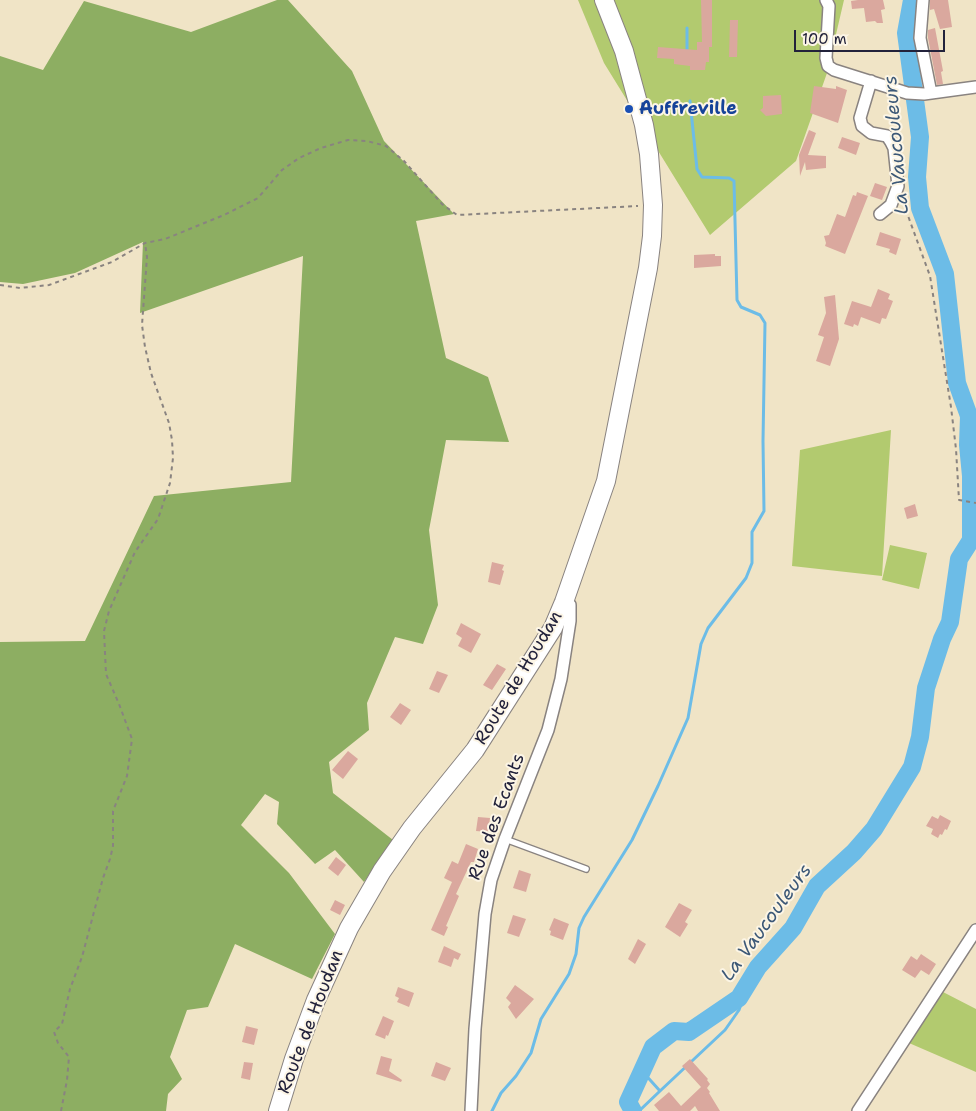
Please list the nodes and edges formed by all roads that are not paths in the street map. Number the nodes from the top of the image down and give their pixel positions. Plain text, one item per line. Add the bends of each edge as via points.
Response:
1 (592, 0) edge
2 (604, 0) edge
3 (826, 0) edge
4 (923, 0) edge
5 (871, 81) junction
6 (632, 85) junction
7 (976, 87) edge
8 (927, 93) junction
9 (880, 214) dead end
10 (564, 602) junction
11 (504, 839) junction
12 (586, 869) dead end
13 (976, 930) edge
14 (278, 1111) edge
15 (471, 1111) edge
16 (858, 1111) edge

1 - 6 main road, Route de Houdan via 615,56
2 - 6 main road, Route de Houdan via 624,51
3 - 5 street via 829,6 828,66
4 - 8 street via 920,38
5 - 8 street via 907,93
5 - 9 street via 860,118 862,126 871,134 887,136 891,142 898,186 890,205
6 - 10 main road, Route de Houdan via 647,138 653,205 648,268 606,481
7 - 8 street
10 - 11 street, Rue des Ecants via 570,605 570,621 561,679 548,730
10 - 14 main road, Route de Houdan via 553,628 475,750 412,828 367,896 316,1000
11 - 12 lane
11 - 15 street, Rue des Ecants via 491,880 485,914
13 - 16 street

